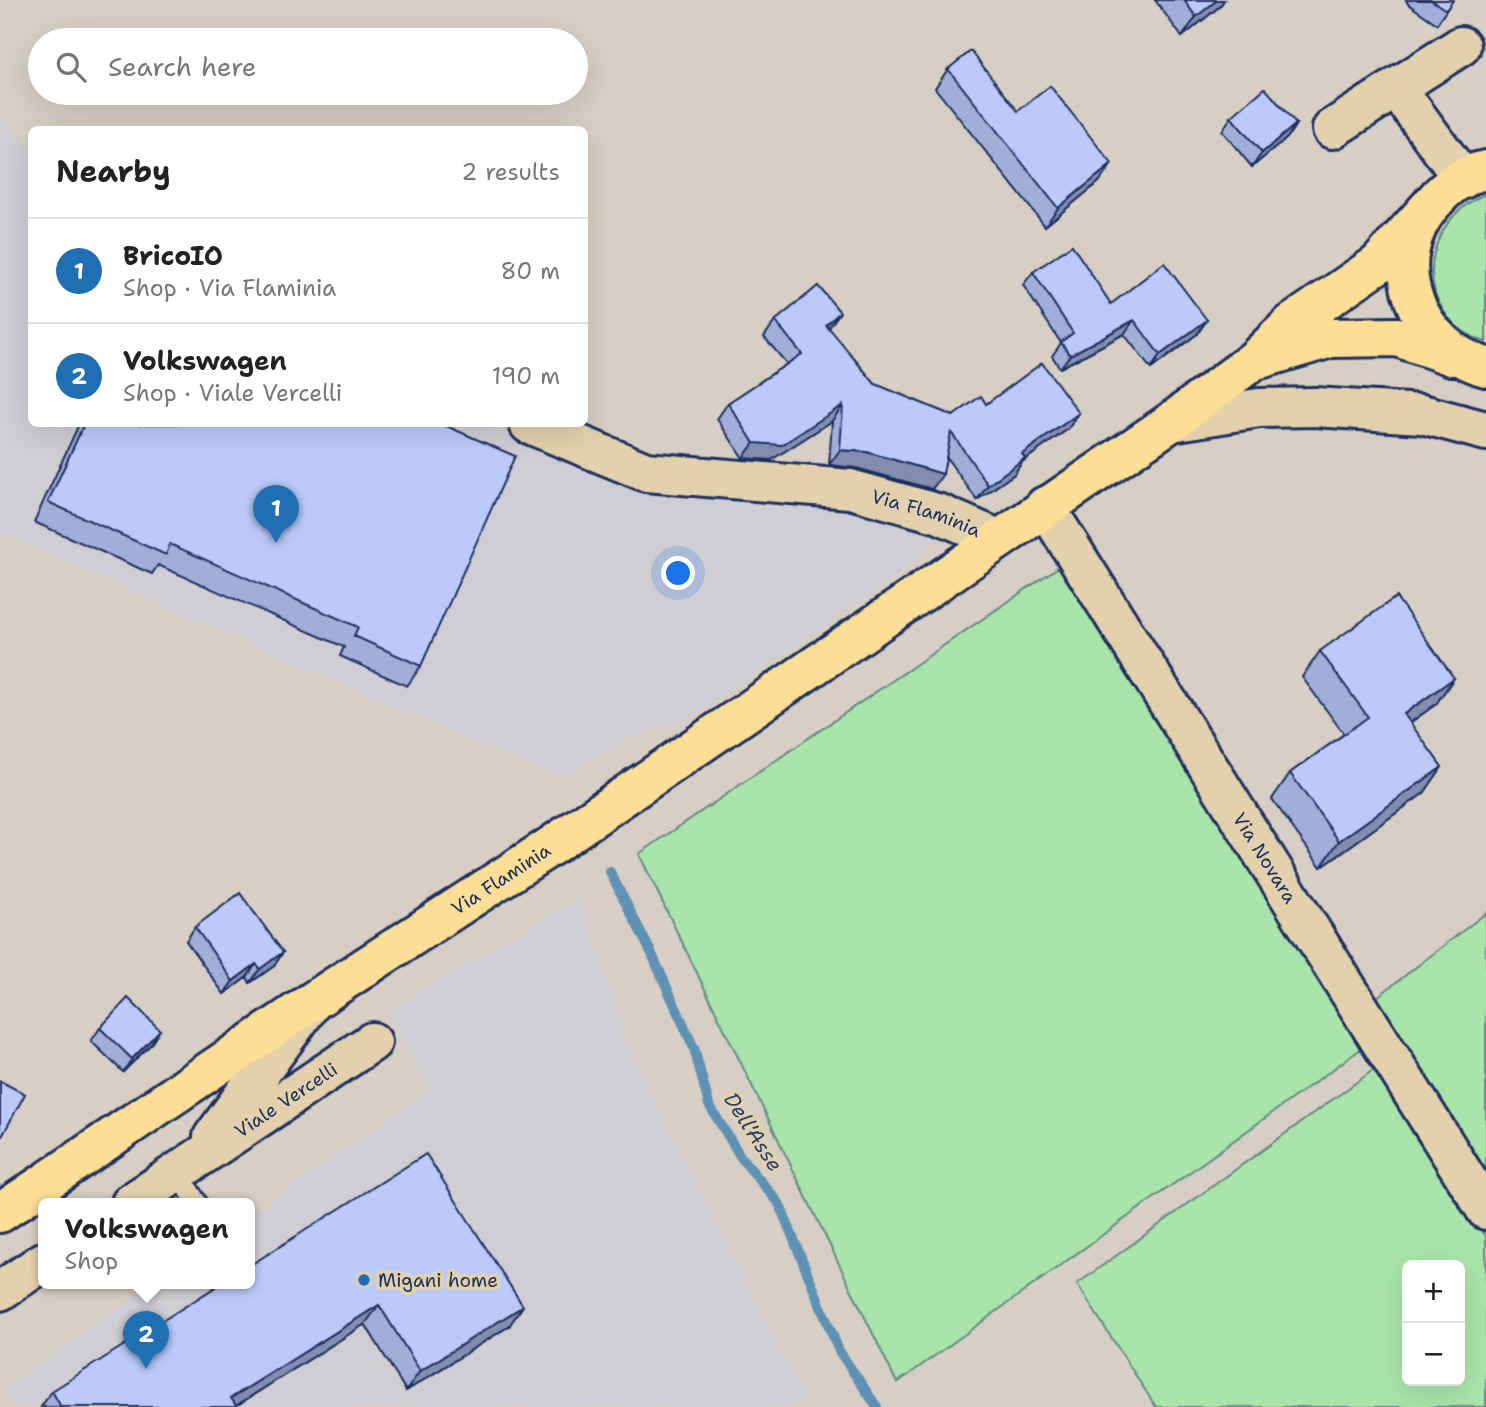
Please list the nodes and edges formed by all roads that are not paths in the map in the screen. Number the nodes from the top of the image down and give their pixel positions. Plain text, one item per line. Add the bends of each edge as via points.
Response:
1 (1461, 46) dead end
2 (1396, 88) junction
3 (1332, 129) dead end
4 (1463, 181) edge
5 (1254, 360) junction
6 (1480, 365) edge
7 (1171, 422) junction
8 (536, 427) edge
9 (1486, 431) edge
10 (1045, 506) junction
11 (998, 538) junction
12 (313, 1001) junction
13 (372, 1042) dead end
14 (191, 1178) edge
15 (143, 1198) edge
16 (1486, 1210) edge
17 (0, 1213) edge
18 (38, 1265) edge
19 (0, 1291) edge

1 - 2 street
2 - 3 street
2 - 4 street
4 - 5 main road, Via Flaminia via 1378,264 1291,324
4 - 6 main road via 1426,211 1416,229 1408,268 1421,317 1439,342
5 - 6 main road, Via Flaminia via 1331,338 1397,337
5 - 7 main road, Via Flaminia
7 - 9 street via 1259,408 1315,407 1423,414
7 - 10 main road, Via Flaminia
8 - 11 street, Via Flaminia via 646,472 850,489 940,514
10 - 11 main road, Via Flaminia
10 - 16 street, Via Novara
11 - 12 main road, Via Flaminia via 551,846
12 - 14 street, Viale Vercelli
12 - 17 main road, Via Flaminia
13 - 14 street, Viale Vercelli
14 - 15 street, Viale Vercelli
18 - 19 street

